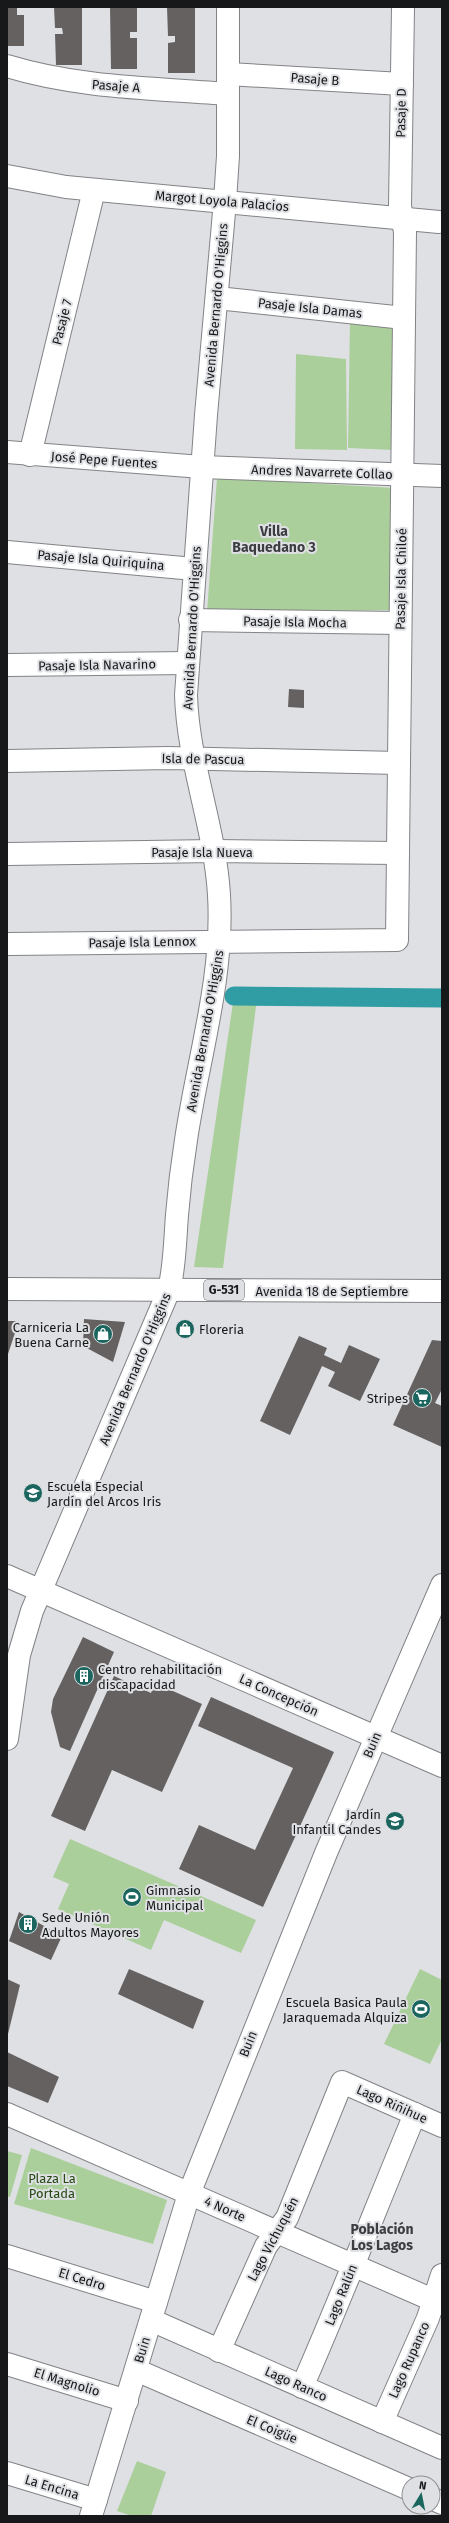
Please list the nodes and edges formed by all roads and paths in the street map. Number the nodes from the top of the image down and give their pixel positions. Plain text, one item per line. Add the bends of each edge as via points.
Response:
1 (228, 7) edge
2 (403, 7) edge
3 (7, 66) edge
4 (228, 84) junction
5 (402, 84) junction
6 (7, 176) edge
7 (94, 190) junction
8 (225, 201) junction
9 (402, 218) junction
10 (439, 222) dead end
11 (217, 298) junction
12 (404, 318) junction
13 (7, 452) edge
14 (30, 455) junction
15 (202, 467) junction
16 (402, 475) junction
17 (442, 476) edge
18 (7, 552) edge
19 (194, 569) junction
20 (190, 620) junction
21 (400, 623) junction
22 (188, 664) junction
23 (7, 666) edge
24 (193, 758) junction
25 (7, 760) edge
26 (399, 763) junction
27 (215, 851) junction
28 (398, 853) junction
29 (7, 854) edge
30 (397, 940) joint
31 (220, 941) junction
32 (7, 944) edge
33 (7, 1289) edge
34 (169, 1290) junction
35 (442, 1291) edge
36 (7, 1576) edge
37 (442, 1585) edge
38 (40, 1590) junction
39 (375, 1737) junction
40 (7, 1739) edge
41 (442, 1766) edge
42 (342, 2082) joint
43 (7, 2114) edge
44 (415, 2114) junction
45 (442, 2126) edge
46 (189, 2194) junction
47 (277, 2232) junction
48 (7, 2256) edge
49 (353, 2265) junction
50 (442, 2275) edge
51 (438, 2303) edge
52 (153, 2311) junction
53 (219, 2351) junction
54 (7, 2364) edge
55 (136, 2370) junction
56 (302, 2387) junction
57 (126, 2401) junction
58 (382, 2422) junction
59 (442, 2448) edge
60 (7, 2473) edge
61 (401, 2485) edge
62 (94, 2511) edge

1 - 4 street, Avenida Bernardo O'Higgins
2 - 5 street, Pasaje D
3 - 4 street, Pasaje A via 49,78 92,85
4 - 5 street, Pasaje B
4 - 8 street, Avenida Bernardo O'Higgins
5 - 9 street, Pasaje D
6 - 7 street, Margot Loyola Palacios
7 - 8 street, Margot Loyola Palacios
7 - 14 street, Pasaje 7
8 - 9 street, Margot Loyola Palacios
8 - 11 street, Avenida Bernardo O'Higgins
9 - 10 street, Margot Loyola Palacios
9 - 12 street, Pasaje Isla Chiloé via 405,232
11 - 12 street, Pasaje Isla Damas
11 - 15 street, Avenida Bernardo O'Higgins
12 - 16 street, Pasaje Isla Chiloé
13 - 14 street, José Pepe Fuentes
14 - 15 street, José Pepe Fuentes
15 - 16 street, Andres Navarrete Collao
15 - 19 street, Avenida Bernardo O'Higgins
16 - 17 street, Andres Navarrete Collao
16 - 21 street, Pasaje Isla Chiloé
18 - 19 street, Pasaje Isla Quiriquina
19 - 20 street, Avenida Bernardo O'Higgins
20 - 21 street, Pasaje Isla Mocha
20 - 22 street, Avenida Bernardo O'Higgins
21 - 26 street, Pasaje Isla Chiloé
22 - 23 street, Pasaje Isla Navarino
22 - 24 street, Avenida Bernardo O'Higgins via 187,718
24 - 25 street, Isla de Pascua
24 - 26 street, Isla de Pascua
24 - 27 street, Avenida Bernardo O'Higgins
26 - 28 street, Pasaje Isla Chiloé
27 - 28 street, Pasaje Isla Nueva
27 - 29 street, Pasaje Isla Nueva
27 - 31 street, Avenida Bernardo O'Higgins
28 - 30 street, Pasaje Isla Chiloé
30 - 31 street, Pasaje Isla Lennox
31 - 32 street, Pasaje Isla Lennox
31 - 34 street, Avenida Bernardo O'Higgins via 180,1179 174,1264
33 - 34 street, Avenida 18 de Septiembre / G-531
34 - 35 street, Avenida 18 de Septiembre / G-531
34 - 38 street, Avenida Bernardo O'Higgins
36 - 38 street, La Concepción
37 - 39 street, Buin
38 - 39 street, La Concepción
38 - 40 street, Avenida Bernardo O'Higgins via 19,1655
39 - 41 street, La Concepción
39 - 46 street, Buin via 278,1969
42 - 44 street, Lago Riñihue
42 - 47 street, Lago Vichuquén via 287,2218
43 - 46 street, 4 Norte
44 - 45 street, Lago Riñihue
44 - 49 street, Lago Ralún
46 - 47 street, 4 Norte
46 - 52 street, Buin
47 - 49 street, 4 Norte
47 - 53 street, Lago Vichuquén via 266,2246
48 - 52 street, El Cedro
49 - 51 street, 4 Norte
49 - 56 street, Lago Ralún
50 - 51 street, Lago Rupanco
51 - 58 street, Lago Rupanco via 428,2318
52 - 53 street, Lago Ranco
52 - 55 street, Buin
53 - 56 street, Lago Ranco
54 - 57 street, El Magnolio
55 - 57 street, Buin
55 - 61 street, El Coigüe
56 - 58 street, Lago Ranco
57 - 62 street, Buin
58 - 59 street, Lago Ranco
60 - 62 street, La Encina

